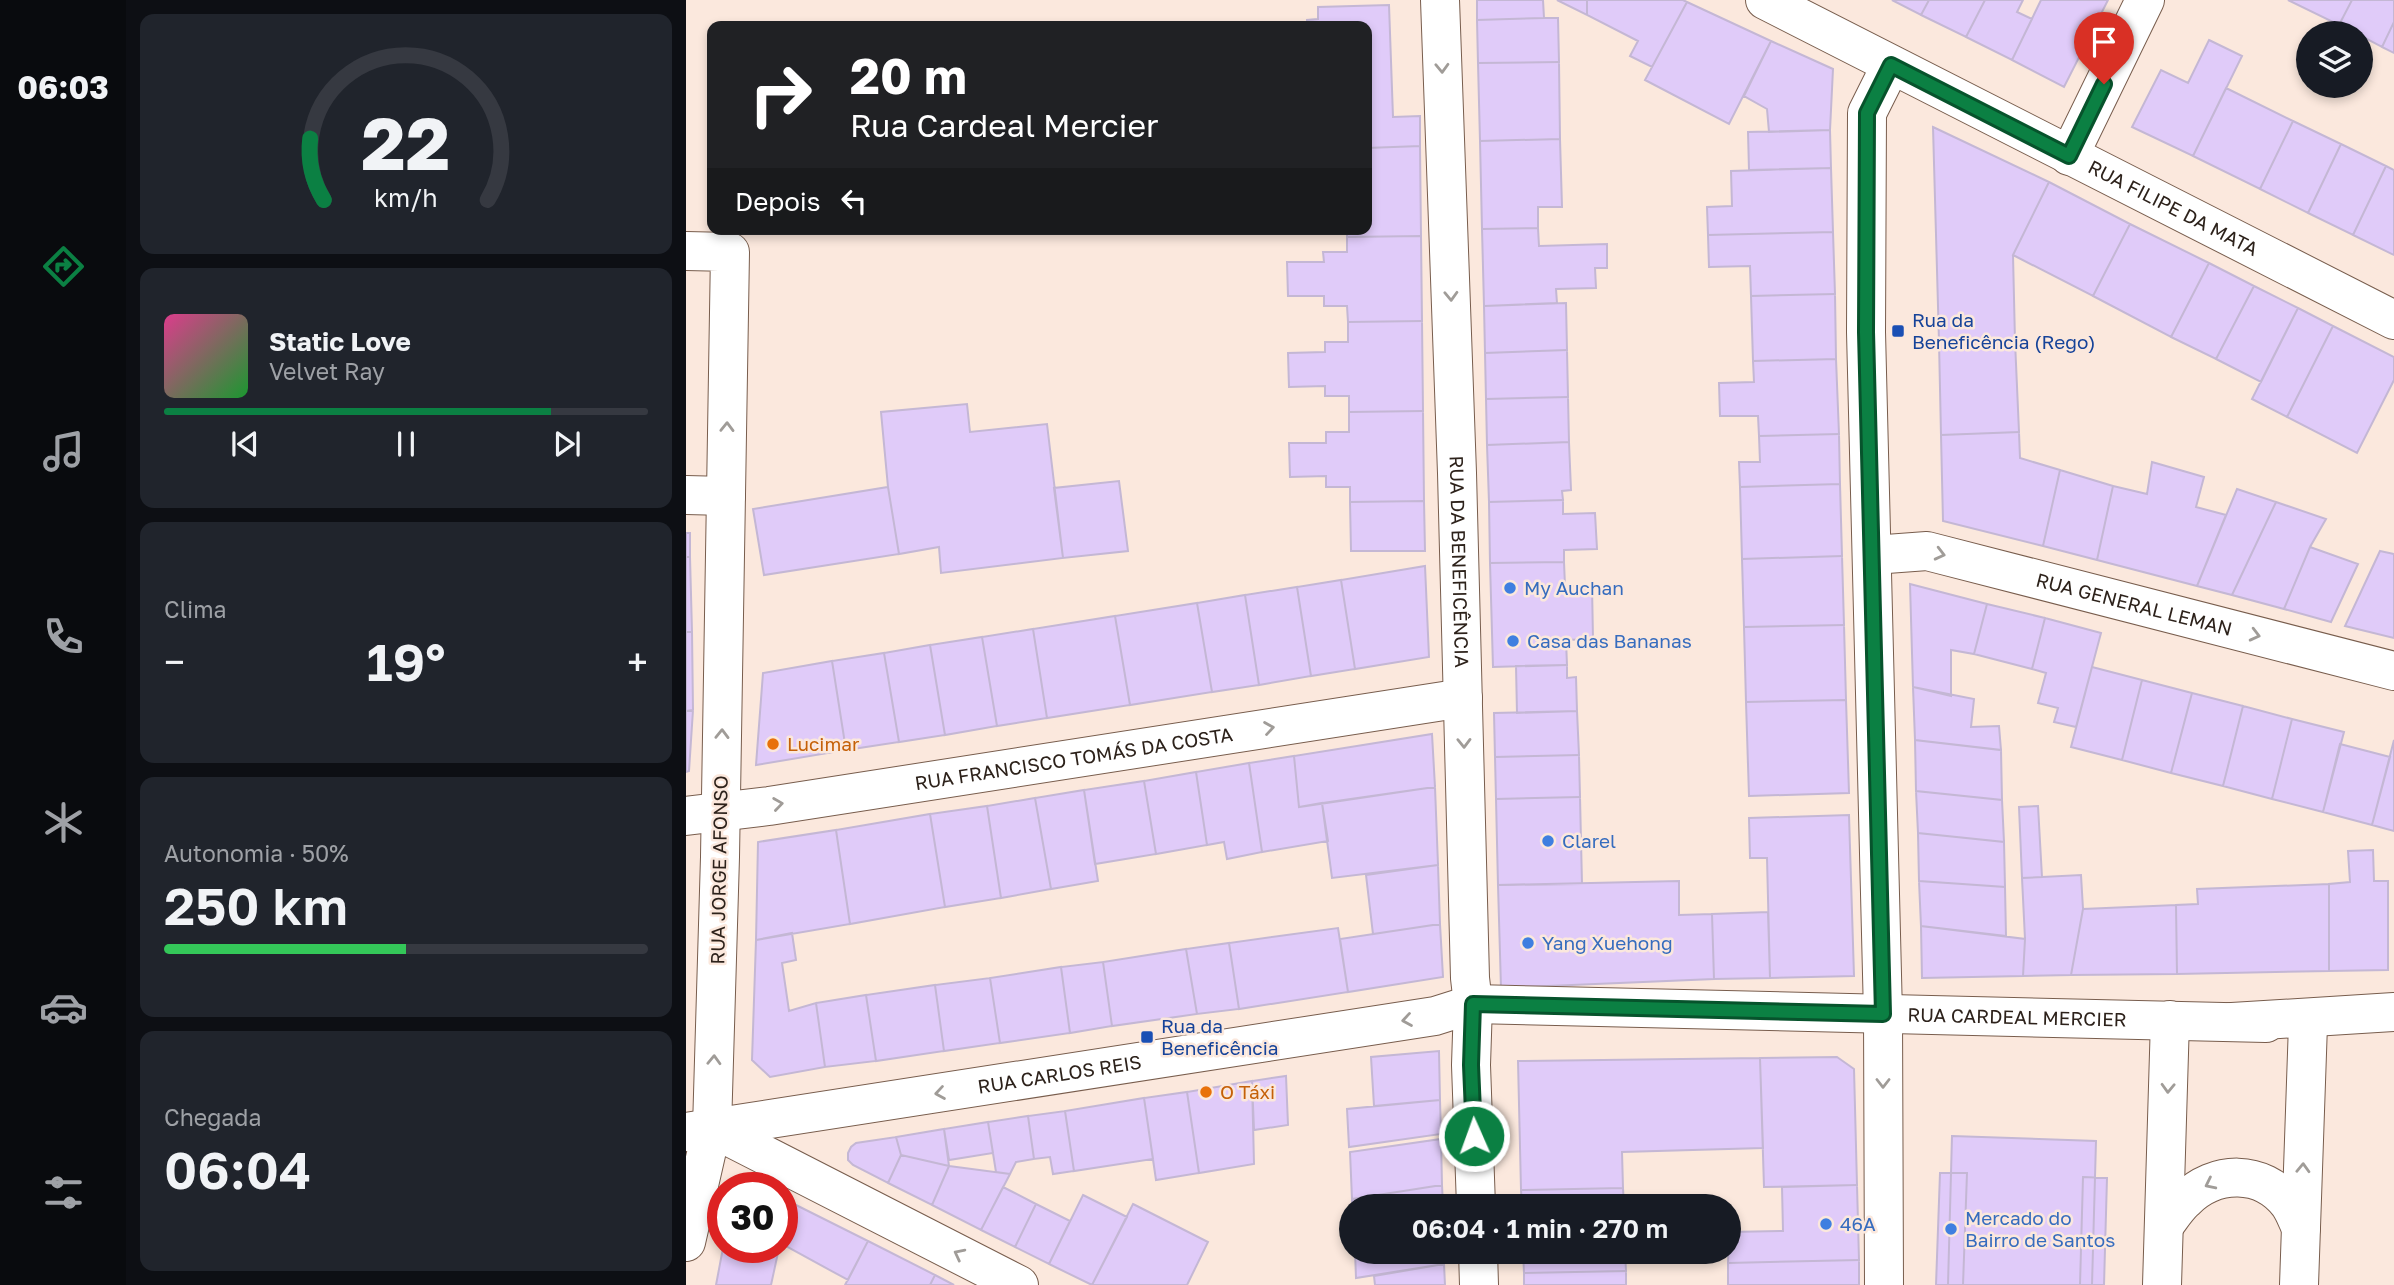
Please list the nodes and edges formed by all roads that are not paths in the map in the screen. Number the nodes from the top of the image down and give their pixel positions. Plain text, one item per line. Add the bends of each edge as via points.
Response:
1 (1440, 0) edge
2 (1765, 0) edge
3 (2145, 0) edge
4 (1891, 65) junction
5 (2069, 156) junction
6 (686, 251) edge
7 (2394, 320) edge
8 (686, 495) edge
9 (726, 496) junction
10 (1872, 555) junction
11 (2394, 671) edge
12 (1463, 698) junction
13 (703, 813) edge
14 (1473, 1004) junction
15 (2394, 1012) edge
16 (1883, 1014) junction
17 (2170, 1020) junction
18 (2232, 1022) junction
19 (2308, 1024) junction
20 (2394, 1026) edge
21 (699, 1130) edge
22 (1476, 1194) edge
23 (2164, 1226) junction
24 (2301, 1228) junction
25 (686, 1242) edge
26 (1478, 1264) edge
27 (1019, 1285) edge
28 (1479, 1285) edge
29 (1884, 1285) edge
30 (2162, 1285) edge
31 (2299, 1285) edge

1 -> 12 street, RUA DA BENEFICÊNCIA
2 - 4 street, RUA FILIPE DA MATA
3 - 5 street
4 - 5 street, RUA FILIPE DA MATA
4 - 10 street via 1867,113
5 - 7 street, RUA FILIPE DA MATA
9 -> 6 street, RUA JORGE AFONSO via 730,252
8 - 9 street
13 -> 9 street, RUA JORGE AFONSO
10 -> 11 street, RUA GENERAL LEMAN via 1927,551
10 - 16 street
13 -> 12 street, RUA FRANCISCO TOMÁS DA COSTA
12 -> 14 street, RUA DA BENEFICÊNCIA
21 -> 13 street, RUA JORGE AFONSO
14 - 16 street, RUA CARDEAL MERCIER
14 -> 21 street, RUA CARLOS REIS via 1435,1016
14 - 22 street, RUA DA BENEFICÊNCIA
15 - 18 street
16 - 17 street, RUA CARDEAL MERCIER
16 -> 29 street
17 - 18 street, RUA CARDEAL MERCIER
17 -> 23 street
18 - 19 street, RUA CARDEAL MERCIER
19 - 20 street, RUA CARDEAL MERCIER
24 -> 19 street
21 - 25 street, RUA JORGE AFONSO
27 -> 21 street
24 -> 23 street via 2290,1205 2273,1188 2250,1177 2224,1177 2204,1185
23 - 30 street
24 - 31 street
26 - 28 street

